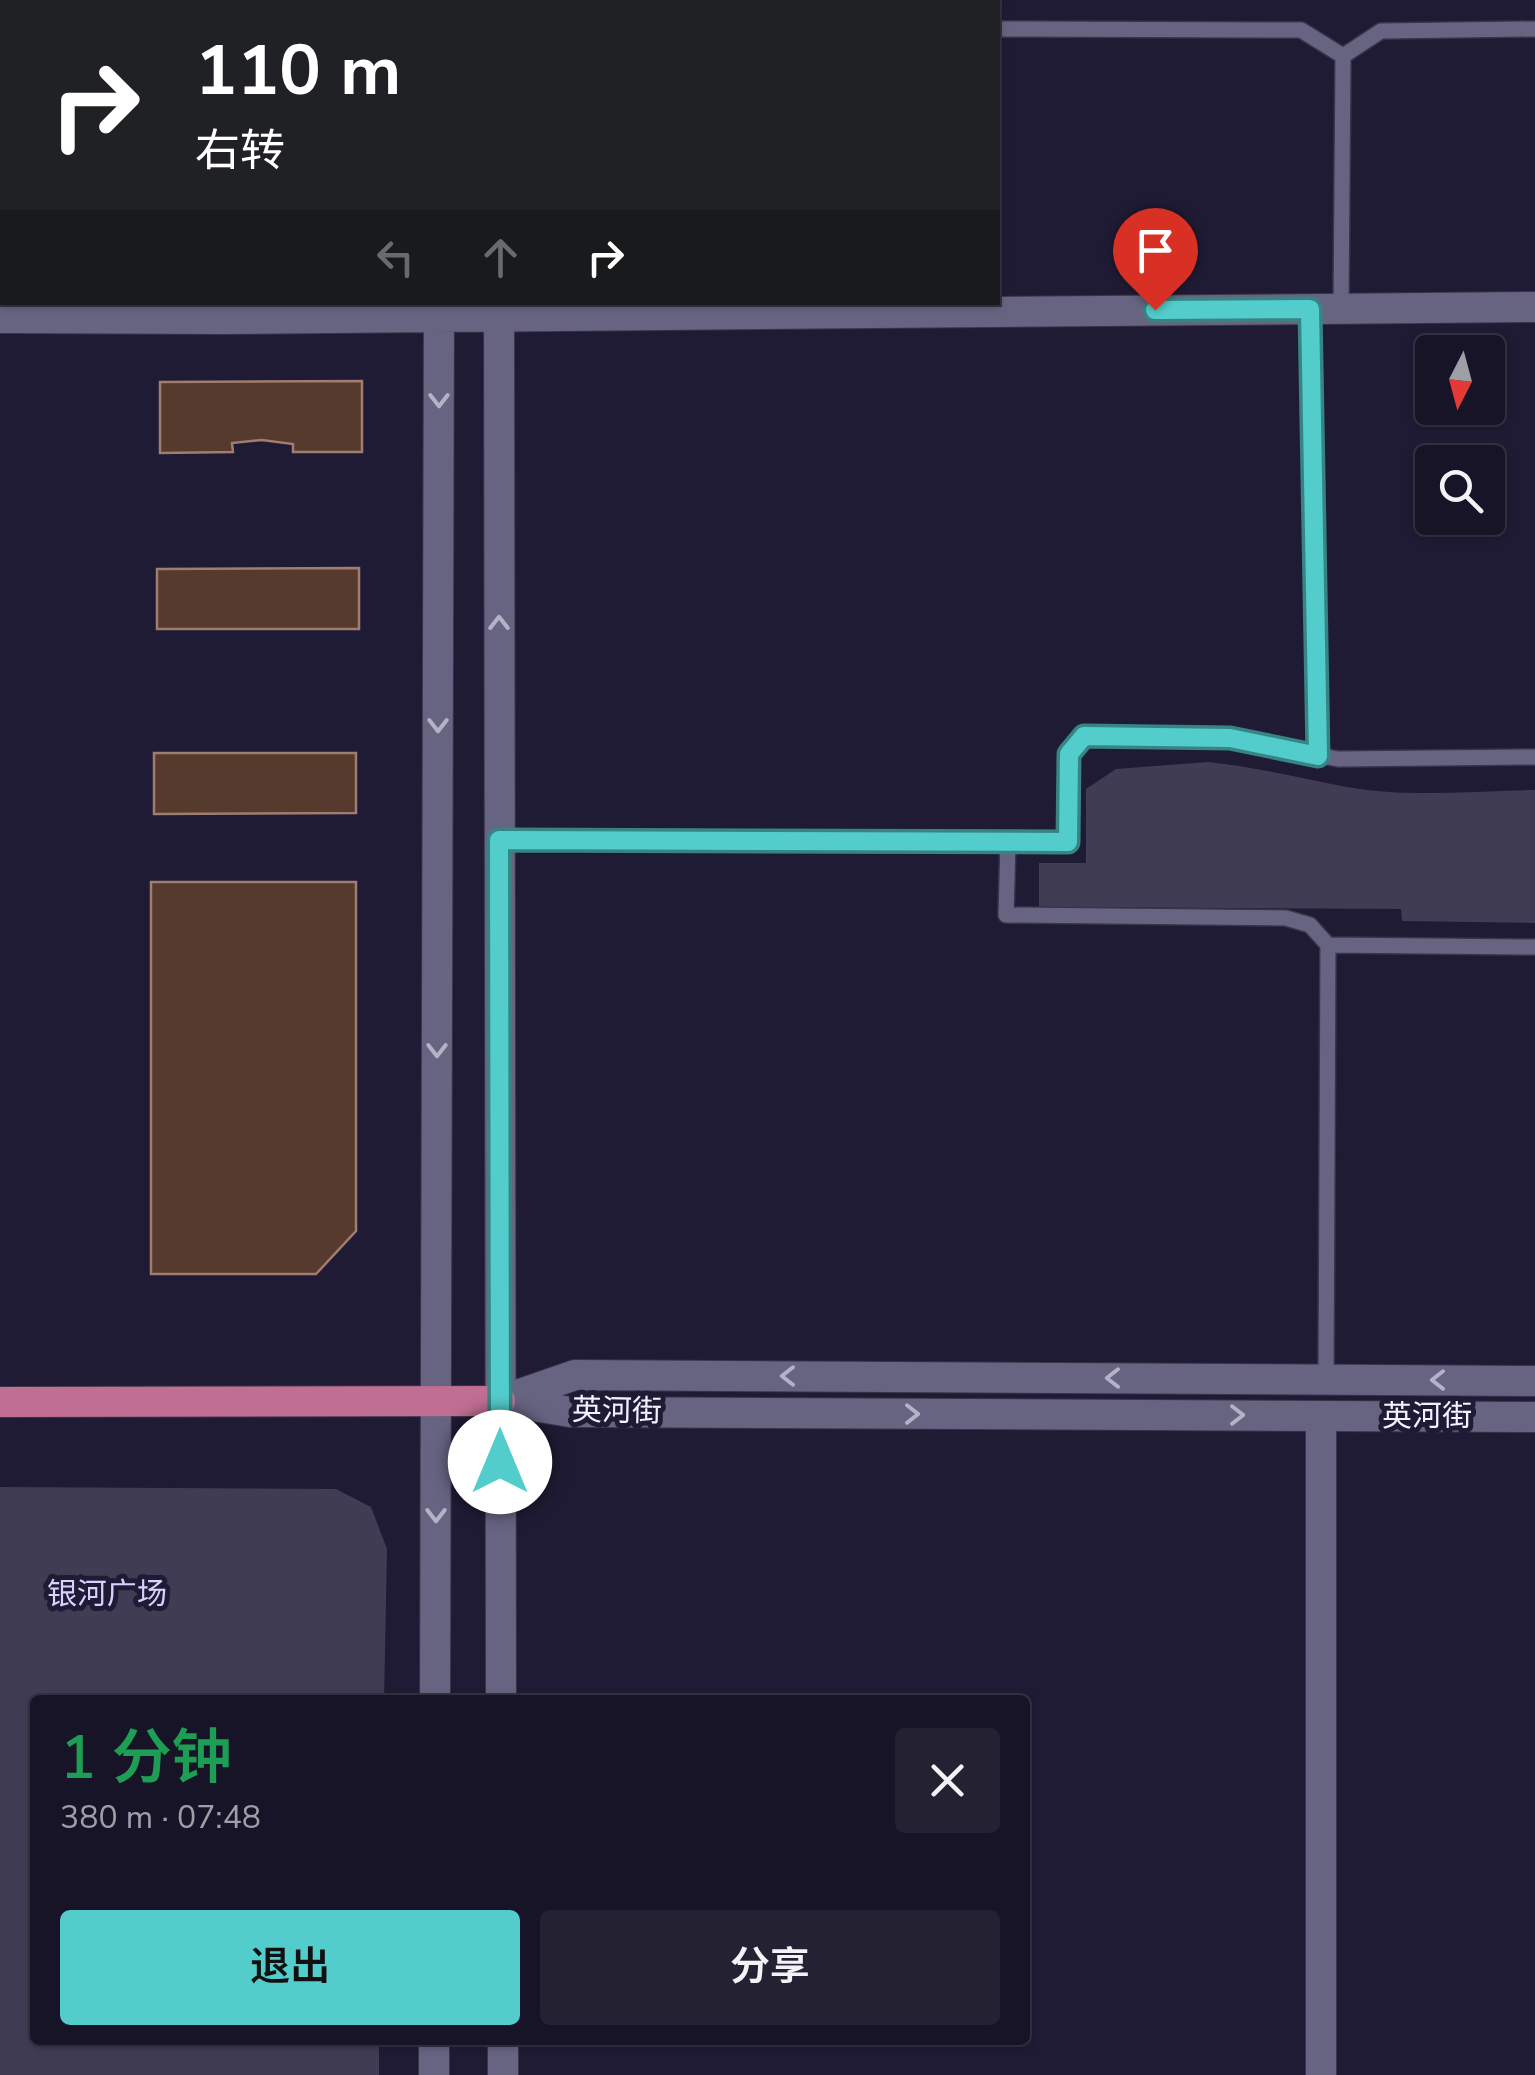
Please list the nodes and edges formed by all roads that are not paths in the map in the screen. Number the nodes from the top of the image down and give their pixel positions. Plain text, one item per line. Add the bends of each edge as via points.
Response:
1 (1000, 29) edge
2 (1535, 30) edge
3 (1343, 56) junction
4 (1535, 307) edge
5 (1341, 308) junction
6 (499, 309) edge
7 (1310, 309) junction
8 (89, 310) edge
9 (439, 310) edge
10 (0, 318) edge
11 (1318, 756) junction
12 (1535, 757) edge
13 (499, 840) junction
14 (1008, 842) junction
15 (1328, 945) junction
16 (1535, 947) edge
17 (1326, 1380) junction
18 (1535, 1381) edge
19 (436, 1401) junction
20 (500, 1401) junction
21 (0, 1402) edge
22 (1322, 1416) junction
23 (1535, 1417) edge
24 (435, 1695) edge
25 (501, 1695) edge
26 (434, 2045) edge
27 (502, 2045) edge
28 (434, 2075) edge
29 (503, 2075) edge
30 (1320, 2075) edge

1 - 3 lane via 1301,30
2 - 3 lane via 1381,31
3 - 5 lane
4 - 5 street
5 - 7 street
6 - 7 street
6 - 9 street
13 -> 6 street
7 - 11 lane
8 - 9 street
8 - 10 street
9 -> 19 street
11 - 12 lane
11 - 14 lane via 1230,738 1084,736 1069,754 1068,842
13 - 14 lane
13 - 20 street
14 - 15 lane via 1006,915 1286,918 1310,925
15 - 16 lane
15 - 17 lane
18 -> 17 street, 英河街
17 -> 20 street, 英河街 via 575,1374
19 - 20 main road
19 - 21 main road
19 -> 24 street
20 -> 22 street, 英河街 via 570,1412
20 - 25 street
22 - 23 street, 英河街
22 - 30 street
26 - 28 street
27 - 29 street

